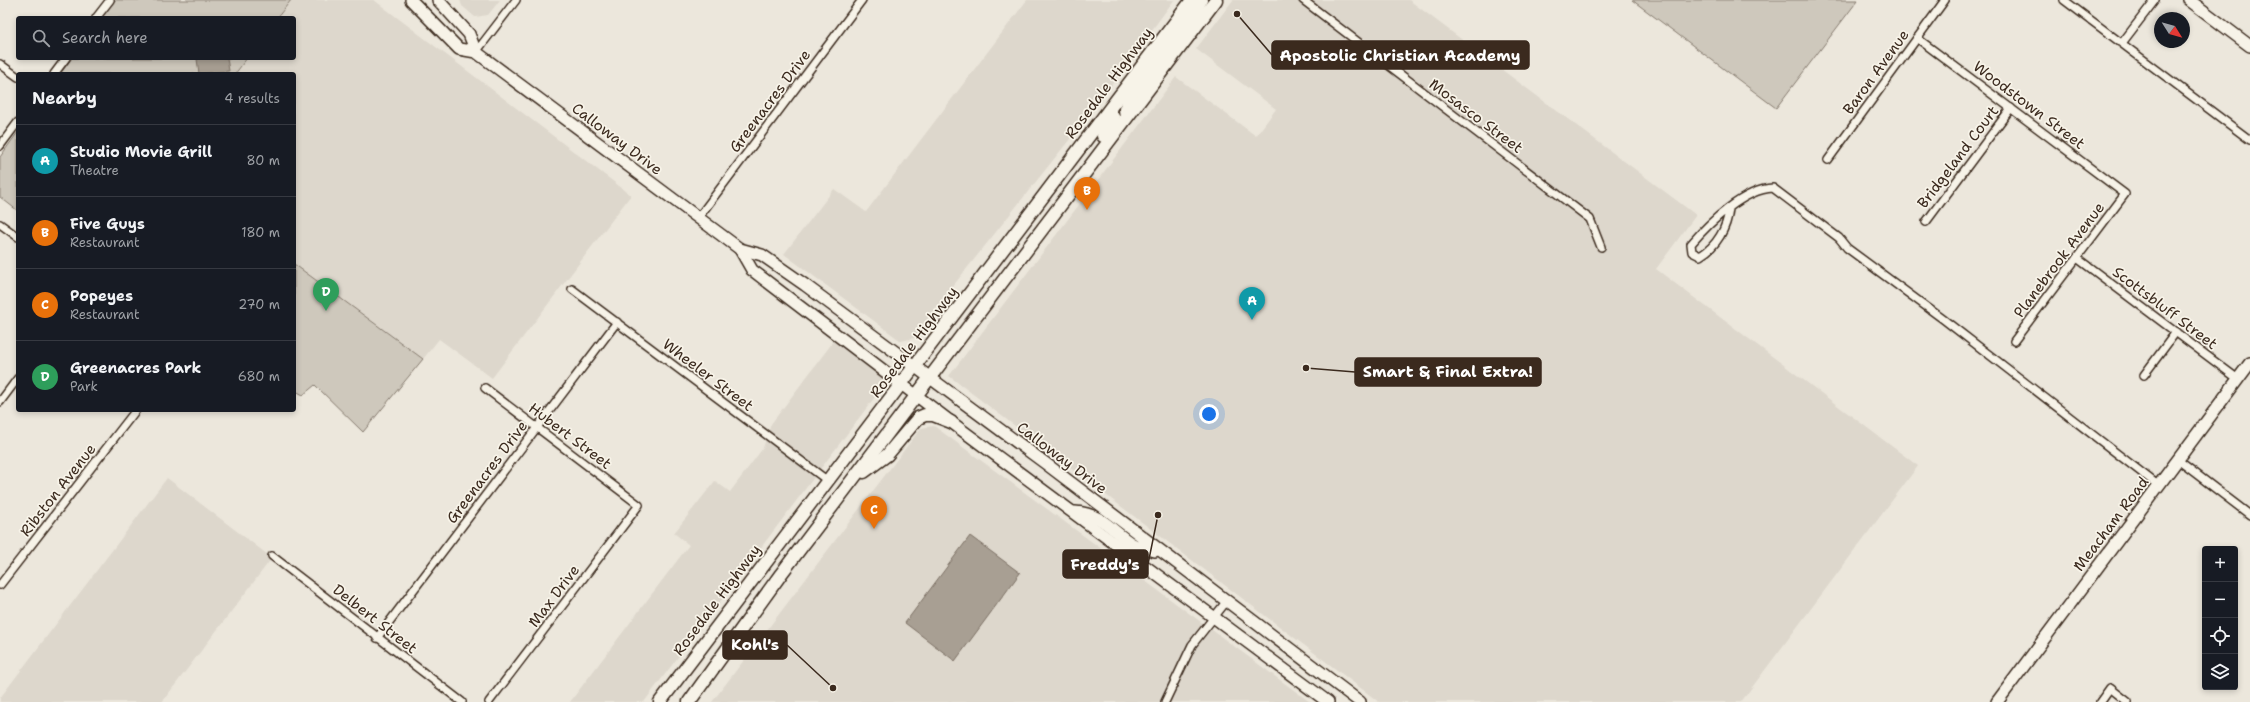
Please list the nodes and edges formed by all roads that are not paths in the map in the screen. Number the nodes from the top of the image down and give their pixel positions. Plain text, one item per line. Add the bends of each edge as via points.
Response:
1 (411, 0) edge
2 (438, 0) edge
3 (516, 0) edge
4 (862, 0) edge
5 (1192, 0) edge
6 (1201, 0) edge
7 (1216, 0) edge
8 (1303, 0) edge
9 (1945, 0) edge
10 (2064, 0) edge
11 (2155, 0) edge
12 (2189, 0) edge
13 (106, 1) edge
14 (97, 16) edge
15 (1917, 38) junction
16 (2122, 44) junction
17 (2250, 46) edge
18 (476, 52) junction
19 (64, 60) edge
20 (0, 64) edge
21 (56, 72) edge
22 (16, 76) edge
23 (2011, 108) junction
24 (1109, 110) junction
25 (1126, 118) junction
26 (16, 125) edge
27 (2250, 140) edge
28 (0, 146) edge
29 (1828, 160) dead end
30 (1069, 194) junction
31 (2125, 194) joint
32 (1728, 209) junction
33 (698, 218) junction
34 (1926, 222) dead end
35 (0, 224) edge
36 (16, 236) edge
37 (1601, 247) dead end
38 (740, 249) junction
39 (2077, 258) junction
40 (572, 289) dead end
41 (617, 322) junction
42 (2176, 332) junction
43 (2014, 341) dead end
44 (2250, 364) edge
45 (915, 367) junction
46 (2144, 375) dead end
47 (930, 378) junction
48 (2238, 379) junction
49 (16, 381) edge
50 (902, 385) junction
51 (484, 388) dead end
52 (917, 396) junction
53 (0, 402) edge
54 (134, 412) edge
55 (951, 422) junction
56 (537, 428) junction
57 (2178, 460) junction
58 (828, 481) junction
59 (2159, 486) junction
60 (844, 491) junction
61 (639, 505) joint
62 (1075, 512) junction
63 (2250, 515) edge
64 (1164, 554) junction
65 (272, 556) dead end
66 (0, 585) edge
67 (1226, 602) junction
68 (1214, 617) junction
69 (377, 638) junction
70 (662, 701) edge
71 (462, 702) edge
72 (489, 702) edge
73 (689, 702) edge
74 (1165, 702) edge
75 (1328, 702) edge
76 (1360, 702) edge
77 (1997, 702) edge
78 (2100, 702) edge
79 (2128, 702) edge

1 - 18 main road, Calloway Drive via 459,49
2 - 18 main road via 469,34
3 - 18 street
4 - 33 street, Greenacres Drive
5 - 24 main road, Rosedale Highway
6 - 25 main road via 1128,102 1125,109
7 - 25 main road
8 - 37 street, Mosasco Street via 1590,219
9 - 15 street, Baron Avenue
10 - 16 street
11 - 16 street
12 - 17 main road
13 - 14 street
15 - 23 street, Woodstown Street
15 - 29 street, Baron Avenue
16 - 27 street
18 - 33 main road, Calloway Drive
19 - 21 street
20 - 22 street
23 - 31 street, Woodstown Street
23 - 34 street, Bridgeland Court
24 - 30 main road via 1114,118 1112,124 1080,167
24 - 45 main road, Rosedale Highway
25 - 30 main road
26 - 28 street
30 - 47 main road
31 - 39 street, Planebrook Avenue
32 - 32 street via 1696,238 1691,244 1692,252 1700,256 1706,252 1728,221
32 - 59 street via 1763,188 1773,188
33 - 38 main road, Calloway Drive
35 - 36 street
38 - 45 main road, Calloway Drive via 762,255
38 - 50 main road, Calloway Drive via 752,270
39 - 42 street, Scottsbluff Street
39 - 43 street, Planebrook Avenue
40 - 41 street, Wheeler Street
41 - 56 street, Greenacres Drive
41 - 58 street, Wheeler Street
42 - 46 street
42 - 48 street, Scottsbluff Street
44 - 48 main road, Meacham Road
45 - 47 main road, Calloway Drive
45 - 50 main road, Rosedale Highway
47 - 52 main road
47 - 64 main road, Calloway Drive
48 - 57 main road, Meacham Road
49 - 53 street
50 - 52 main road, Calloway Drive
50 - 58 main road, Rosedale Highway
51 - 56 street, Hubert Street
52 - 55 main road, Calloway Drive
52 - 60 main road
54 - 66 street, Ribston Avenue
55 - 60 main road via 933,415 918,418 887,455
55 - 62 main road, Calloway Drive
56 - 61 street, Hubert Street
56 - 69 street, Greenacres Drive
57 - 59 main road, Meacham Road
57 - 63 street
58 - 70 main road, Rosedale Highway
59 - 77 main road, Meacham Road
60 - 73 main road
61 - 72 street, Max Drive
62 - 64 main road via 1097,516 1133,544
62 - 68 main road, Calloway Drive
64 - 67 main road, Calloway Drive
65 - 69 street, Delbert Street
67 - 68 street
67 - 76 main road, Calloway Drive
68 - 74 street via 1185,657
68 - 75 main road, Calloway Drive
69 - 71 street, Delbert Street
78 - 79 street via 2110,688

